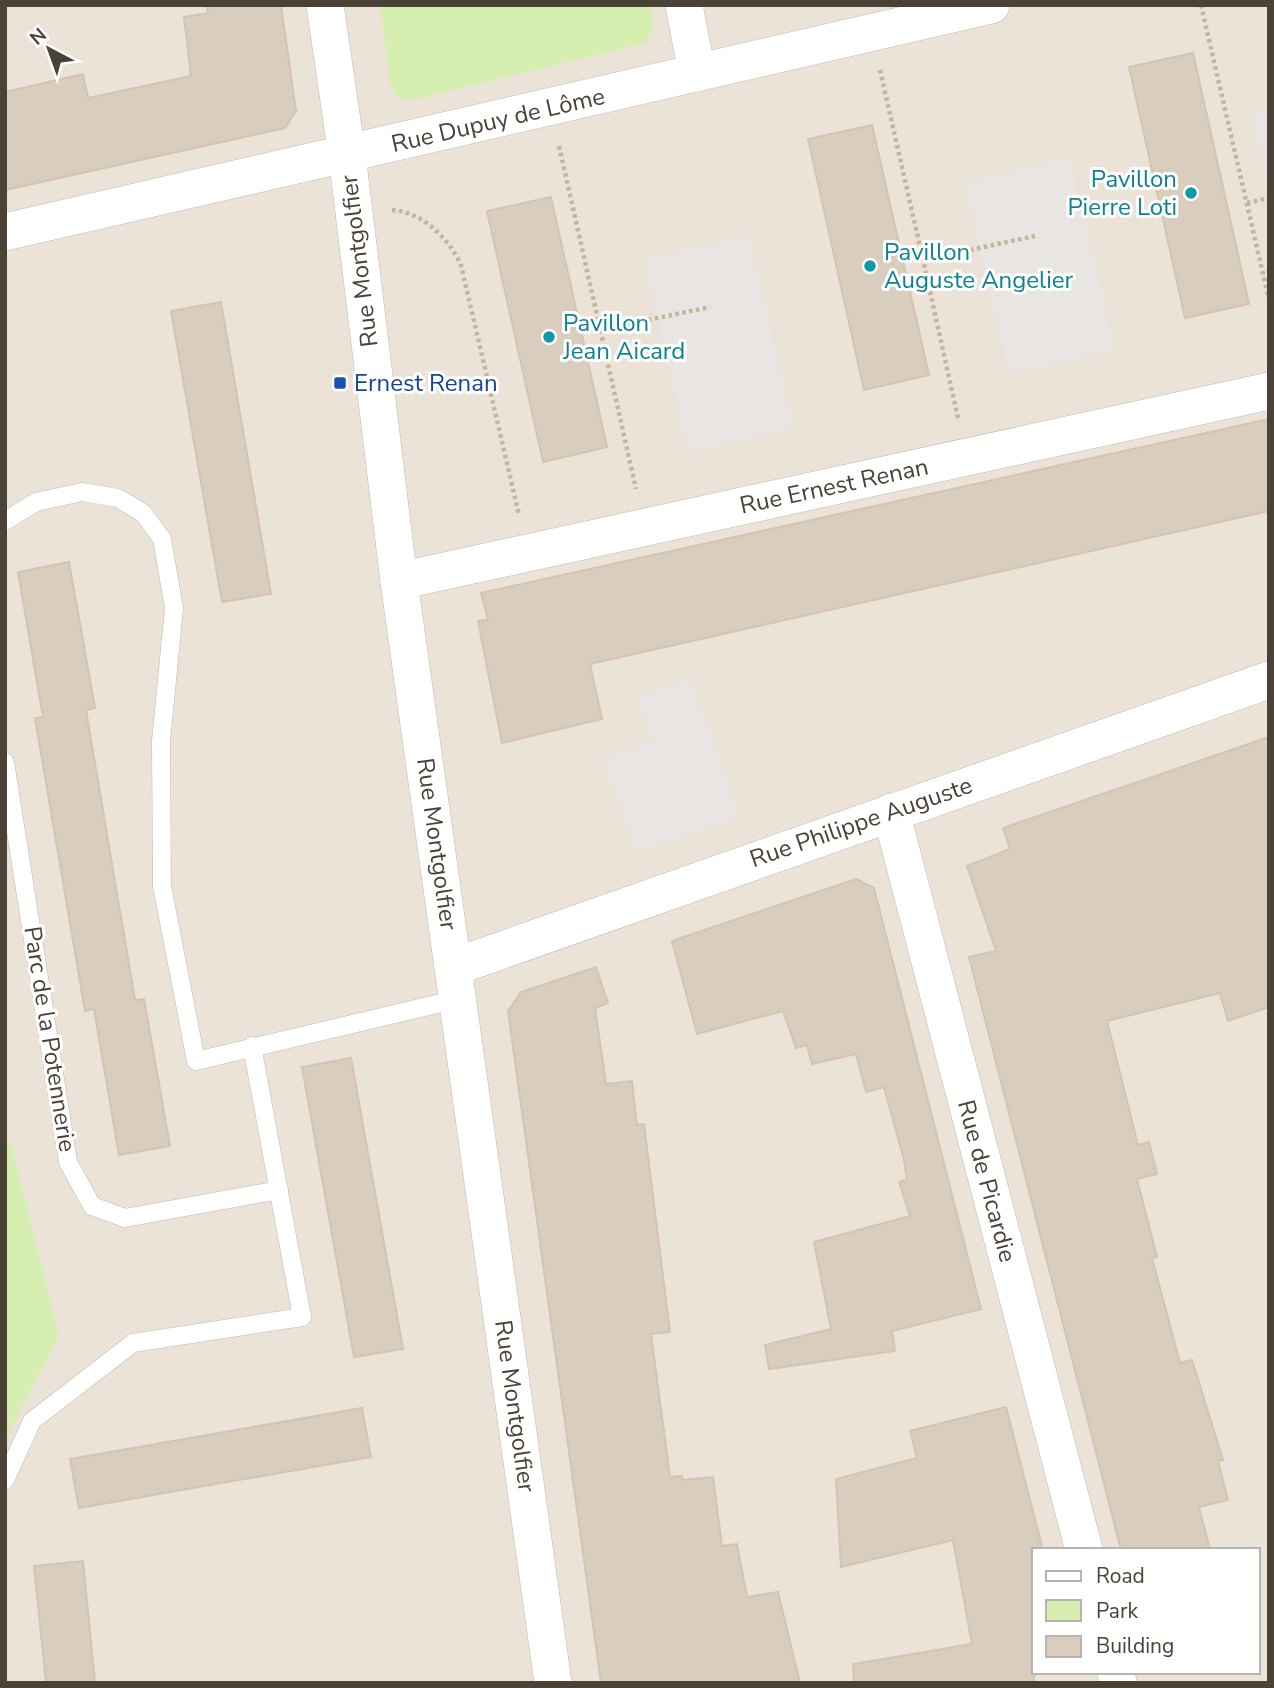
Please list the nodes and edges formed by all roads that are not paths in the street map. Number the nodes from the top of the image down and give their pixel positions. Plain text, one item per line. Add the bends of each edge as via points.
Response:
1 (325, 5) edge
2 (684, 5) edge
3 (990, 5) edge
4 (950, 10) edge
5 (697, 73) junction
6 (347, 155) junction
7 (5, 232) edge
8 (1269, 391) edge
9 (5, 521) edge
10 (399, 581) junction
11 (1269, 680) edge
12 (5, 762) edge
13 (891, 812) junction
14 (456, 983) junction
15 (253, 1045) junction
16 (279, 1190) junction
17 (5, 1480) edge
18 (1083, 1548) edge
19 (554, 1683) edge

1 - 6 street, Rue Montgolfier
2 - 5 street
3 - 4 street, Rue Dupuy de Lôme
4 - 5 street, Rue Dupuy de Lôme
5 - 6 street, Rue Dupuy de Lôme
6 - 7 street, Rue Dupuy de Lôme
6 - 10 street, Rue Montgolfier
8 - 10 street, Rue Ernest Renan
9 - 15 lane via 36,502 82,492 118,498 143,513 162,539 174,608 160,741 162,886 196,1061
10 - 14 street, Rue Montgolfier
11 - 13 street, Rue Philippe Auguste
12 - 16 lane, Parc de la Potennerie via 68,1162 92,1206 125,1217
13 - 14 street, Rue Philippe Auguste
13 - 18 street, Rue de Picardie
14 - 15 lane
14 - 19 street, Rue Montgolfier
15 - 16 lane
16 - 17 lane via 302,1317 133,1343 32,1421

